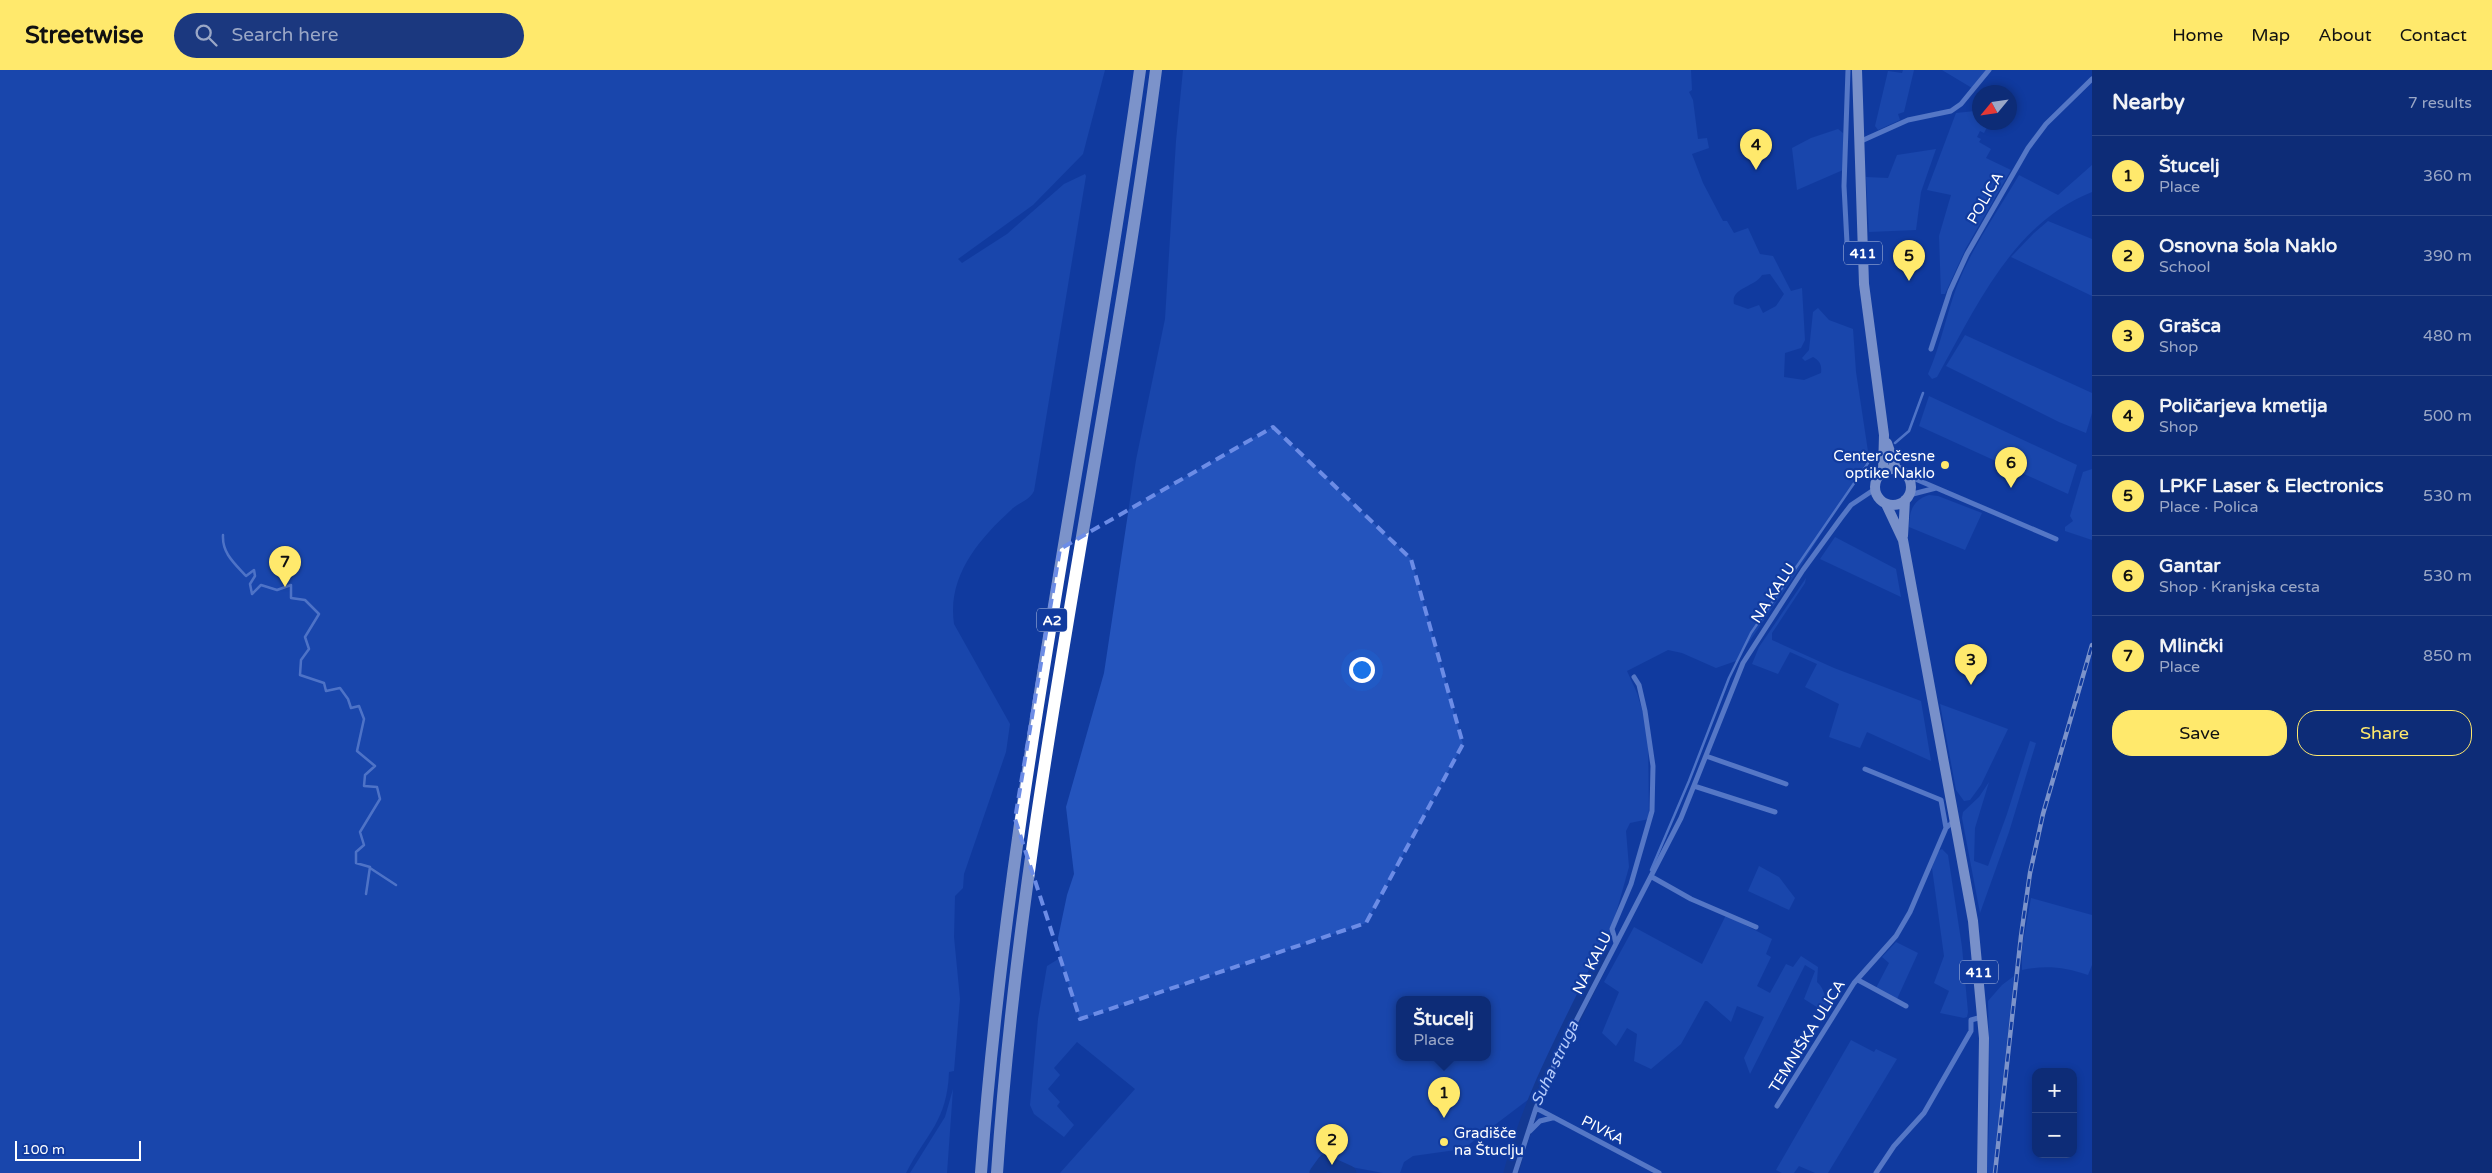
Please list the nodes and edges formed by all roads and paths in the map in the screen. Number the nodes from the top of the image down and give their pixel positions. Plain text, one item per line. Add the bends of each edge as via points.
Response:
1 (1140, 70) edge
2 (1156, 70) edge
3 (1848, 70) edge
4 (1857, 70) edge
5 (1988, 70) edge
6 (2092, 79) edge
7 (1858, 142) junction
8 (1847, 243) dead end
9 (1932, 349) dead end
10 (1884, 435) junction
11 (1896, 470) junction
12 (1883, 472) junction
13 (1906, 475) junction
14 (1937, 488) junction
15 (1875, 489) junction
16 (1907, 497) junction
17 (1886, 504) junction
18 (2056, 539) dead end
19 (1902, 540) junction
20 (1634, 677) dead end
21 (1706, 756) junction
22 (1865, 768) dead end
23 (1786, 784) dead end
24 (1694, 786) junction
25 (1775, 812) dead end
26 (1955, 820) junction
27 (1946, 828) junction
28 (1652, 877) junction
29 (1756, 927) dead end
30 (1616, 943) junction
31 (1858, 980) junction
32 (1906, 1006) dead end
33 (1982, 1016) junction
34 (1777, 1106) dead end
35 (1536, 1108) junction
36 (1552, 1118) junction
37 (1526, 1138) junction
38 (981, 1173) edge
39 (998, 1173) edge
40 (1515, 1173) edge
41 (1659, 1173) edge
42 (1876, 1173) edge
43 (1982, 1173) edge

1 - 38 highway, A2 via 1113,258 1024,791 987,1089
2 - 39 highway, A2 via 1127,271 1039,789 1003,1088
3 - 8 street via 1844,186
4 - 7 main road, 411
5 - 7 street via 1965,100 1952,111 1915,118
6 - 9 street, POLICA via 2046,124 2028,148 1963,262 1950,291
7 - 10 main road, 411 via 1864,284
10 - 11 main road, 411
10 - 12 main road, 411
11 - 12 main road
11 - 13 main road
12 - 15 main road, 411 via 1876,480
13 - 14 street
13 - 16 main road, 411 via 1910,482
14 - 16 street
14 - 18 street
15 - 17 main road, 411
15 - 21 street, NA KALU via 1846,512 1760,635 1744,663
16 - 17 main road via 1897,504
16 - 19 main road, 411
17 - 19 main road, 411
19 - 26 main road, 411
20 - 30 street via 1645,711 1653,766 1652,811 1631,884 1612,929
21 - 23 street
21 - 24 street, NA KALU
22 - 27 street via 1941,800
24 - 25 street
24 - 28 street, NA KALU
26 - 27 street
26 - 33 main road, 411 via 1974,922
27 - 31 street, TEMNIŠKA ULICA via 1910,912 1896,936
28 - 29 street via 1691,899
28 - 30 street, NA KALU
30 - 35 street, NA KALU via 1559,1054
31 - 32 street, TEMNIŠKA ULICA
31 - 34 street, TEMNIŠKA ULICA
33 - 42 street via 1970,1020 1971,1031 1924,1113 1894,1146
33 - 43 main road, 411
35 - 36 street, PIVKA
35 - 37 street, NA KALU
36 - 37 street via 1540,1121
36 - 41 street, PIVKA
37 - 40 street, NA KALU

